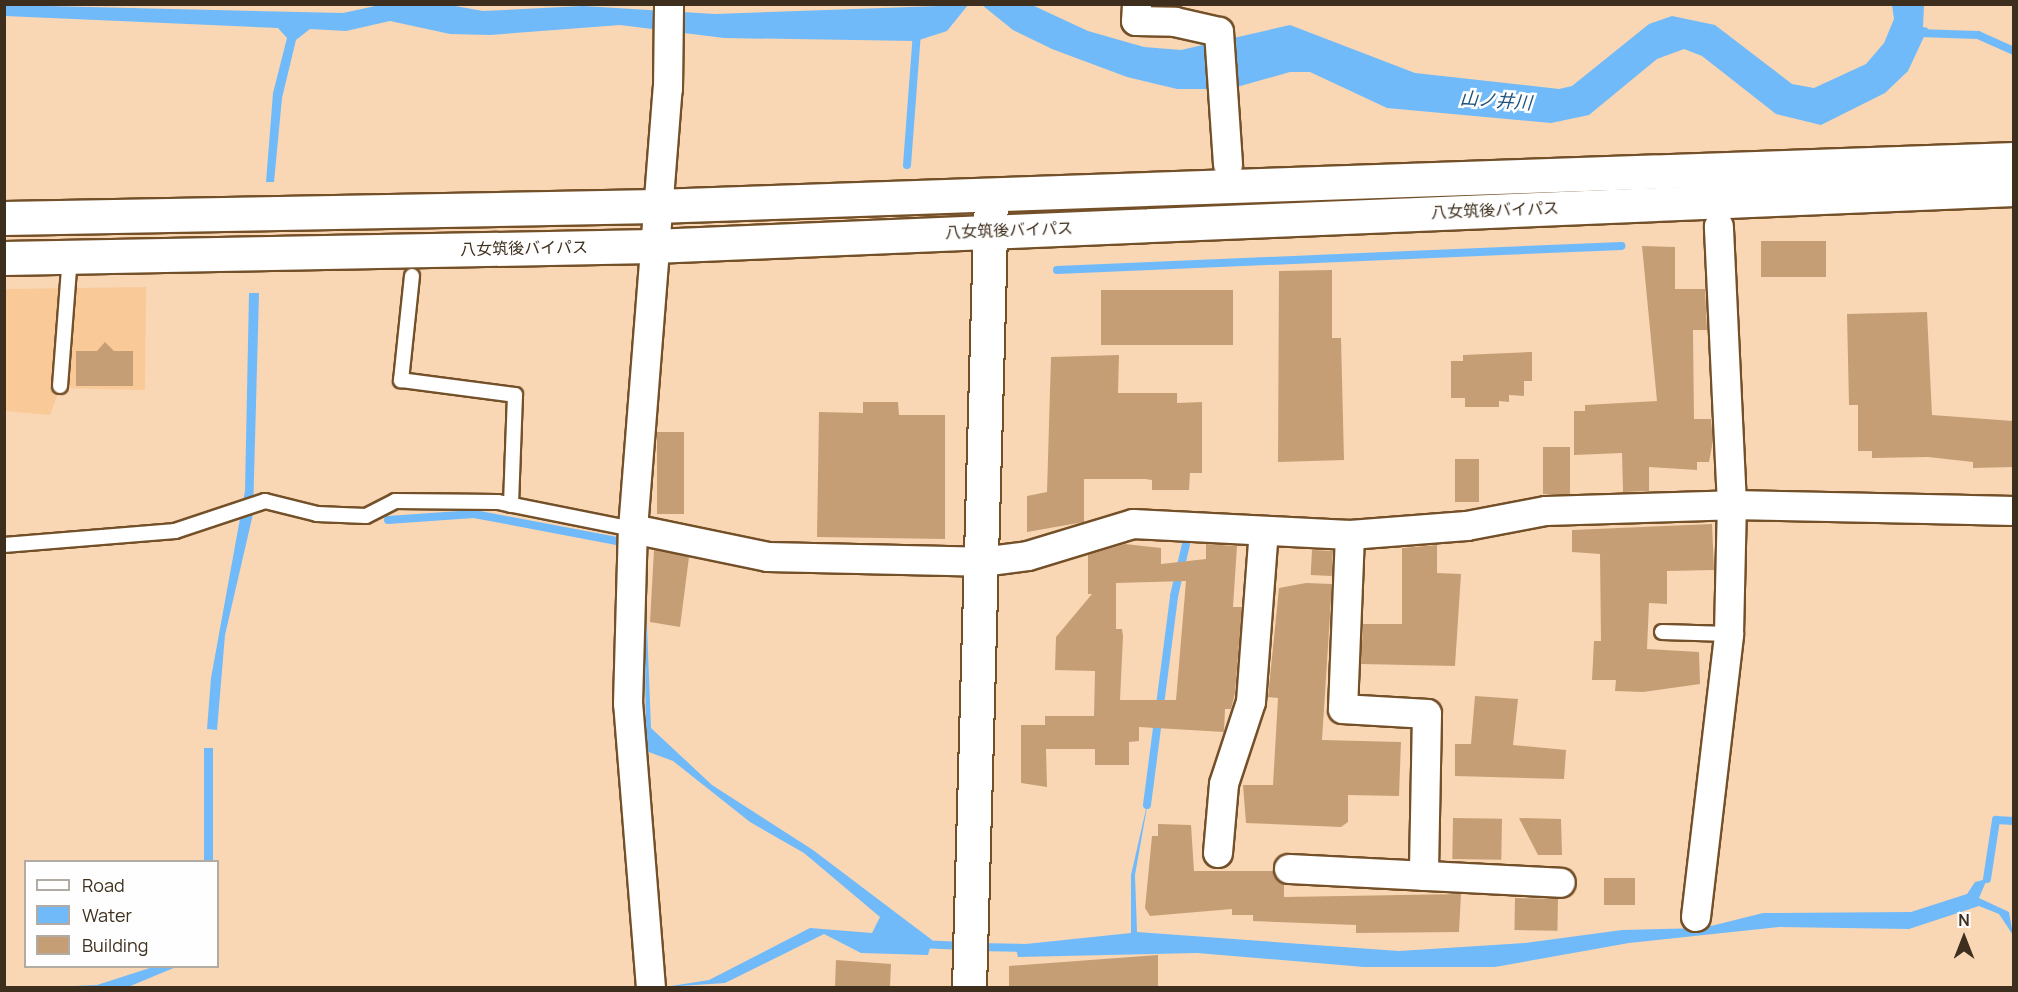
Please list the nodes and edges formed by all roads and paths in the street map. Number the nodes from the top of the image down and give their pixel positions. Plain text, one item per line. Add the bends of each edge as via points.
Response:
1 (669, 4) edge
2 (1137, 4) edge
3 (2013, 159) edge
4 (1228, 165) dead end
5 (2013, 189) edge
6 (991, 195) junction
7 (656, 206) junction
8 (4, 218) edge
9 (1719, 226) dead end
10 (990, 230) junction
11 (653, 246) junction
12 (70, 257) junction
13 (4, 258) edge
14 (412, 276) dead end
15 (60, 386) dead end
16 (511, 505) junction
17 (1732, 505) junction
18 (2013, 511) edge
19 (633, 529) junction
20 (1264, 531) junction
21 (1350, 535) junction
22 (4, 545) edge
23 (982, 562) junction
24 (1662, 633) dead end
25 (1729, 634) junction
26 (1218, 853) dead end
27 (1289, 869) dead end
28 (1425, 876) junction
29 (1561, 883) dead end
30 (1696, 917) dead end
31 (651, 987) edge
32 (969, 987) edge

1 - 7 street
2 - 4 street via 1136,21 1175,22 1219,32
3 - 6 main road, 八女筑後バイパス
5 - 10 main road, 八女筑後バイパス
6 - 7 main road, 八女筑後バイパス
6 - 10 main road
7 - 8 main road, 八女筑後バイパス
7 - 11 street
9 - 17 street
10 - 11 main road, 八女筑後バイパス
10 - 23 main road
11 - 12 main road, 八女筑後バイパス
11 - 19 street
12 - 13 main road, 八女筑後バイパス
12 - 15 lane
14 - 16 lane via 401,380 515,394
16 - 19 lane
16 - 22 lane via 395,501 366,516 257,503 176,531
17 - 18 street
17 - 21 street via 1546,511 1467,526
17 - 25 street
19 - 23 street via 768,557
19 - 31 street via 628,704
20 - 21 street
20 - 23 street via 1133,524 1028,556
20 - 26 street via 1251,702 1224,784
21 - 28 street via 1343,710 1427,714
23 - 32 main road
24 - 25 lane
25 - 30 street
27 - 28 street
28 - 29 street

